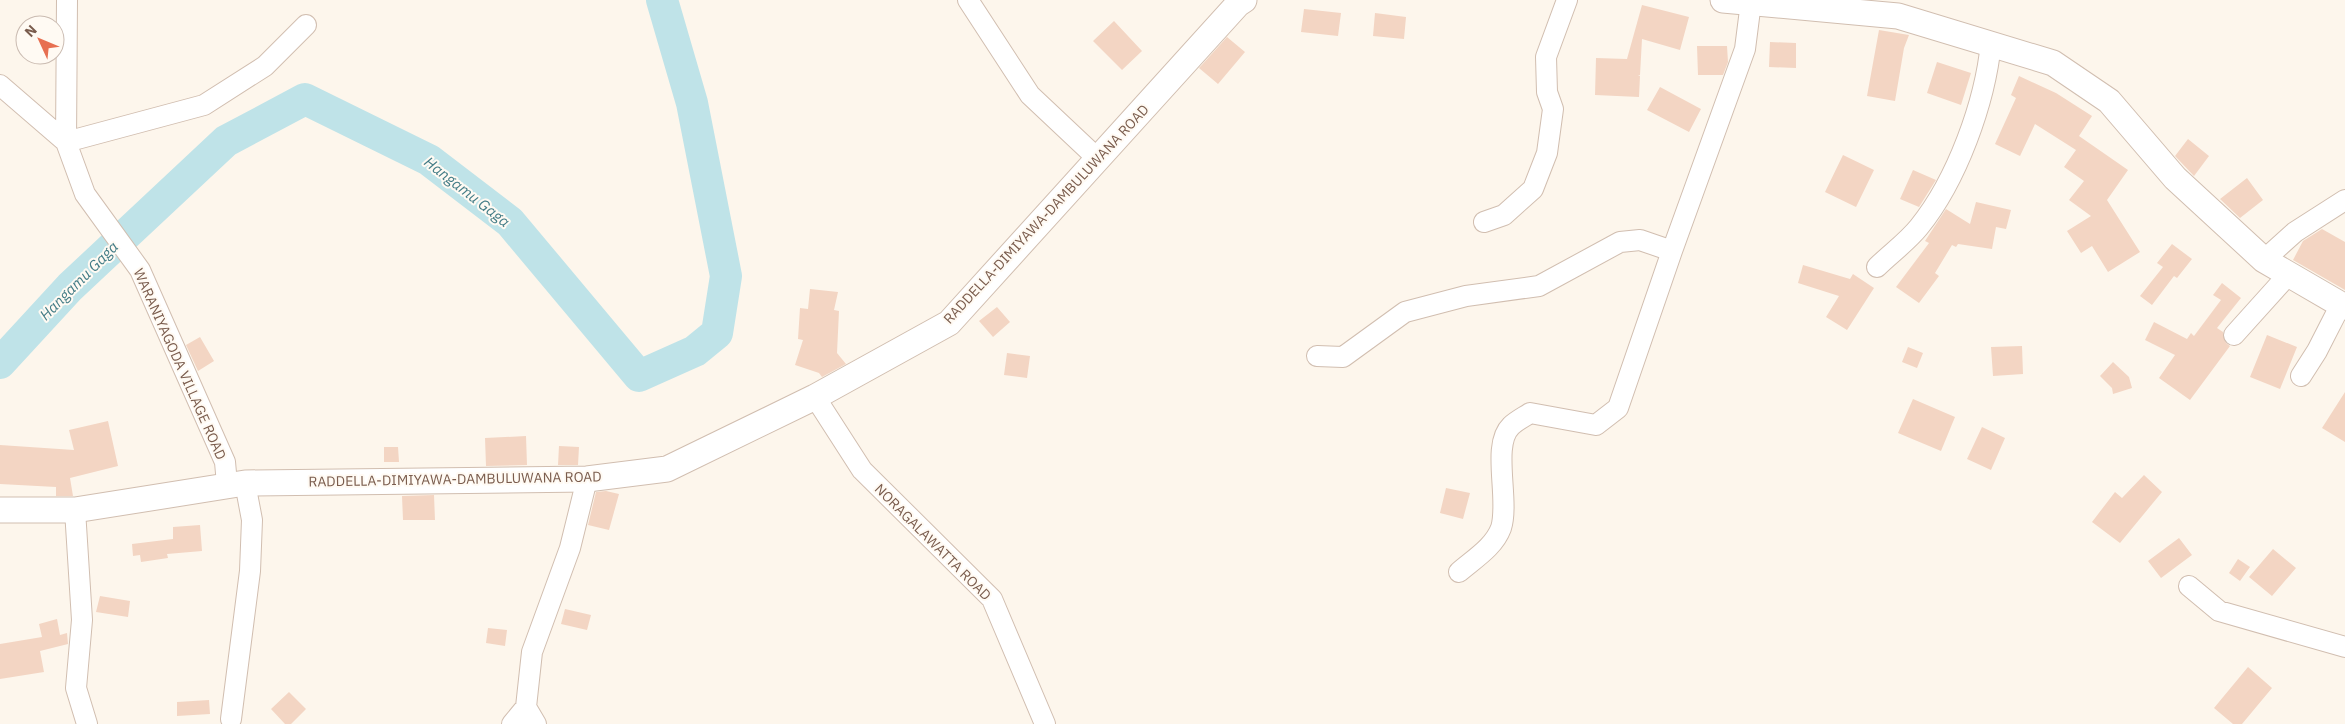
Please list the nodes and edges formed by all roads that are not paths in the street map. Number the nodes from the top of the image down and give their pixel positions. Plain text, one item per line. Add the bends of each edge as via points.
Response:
1 (67, 0) edge
2 (968, 0) edge
3 (1244, 0) edge
4 (1568, 0) edge
5 (1722, 0) edge
6 (1751, 2) junction
7 (1834, 5) edge
8 (306, 26) dead end
9 (1991, 43) junction
10 (0, 85) edge
11 (66, 142) junction
12 (1098, 159) junction
13 (2345, 200) edge
14 (1484, 222) dead end
15 (1672, 251) junction
16 (2264, 260) junction
17 (1877, 267) dead end
18 (2288, 275) junction
19 (2343, 305) edge
20 (2234, 335) dead end
21 (1317, 356) dead end
22 (2302, 376) dead end
23 (815, 397) junction
24 (588, 479) junction
25 (236, 483) junction
26 (0, 510) edge
27 (74, 510) junction
28 (1459, 572) dead end
29 (2189, 586) dead end
30 (2345, 647) edge
31 (531, 716) edge
32 (231, 719) dead end
33 (87, 724) edge
34 (512, 724) edge
35 (1045, 724) edge

1 - 11 street, WARANIYAGODA VILLAGE ROAD
2 - 12 street via 1030,95
3 - 12 street, RADDELLA-DIMIYAWA-DAMBULUWANA ROAD
4 - 14 street via 1546,57 1547,92 1553,109 1547,153 1533,189 1504,215
5 - 6 street
6 - 7 street
6 - 15 street via 1745,50
7 - 9 street via 1898,16
8 - 11 street via 265,66 204,105
9 - 16 street via 2054,63 2109,101 2175,178
9 - 17 street via 1988,71 1962,153 1942,194 1918,228
10 - 11 street, WARANIYAGODA VILLAGE ROAD
11 - 25 street, WARANIYAGODA VILLAGE ROAD via 85,194 140,270
12 - 23 street, RADDELLA-DIMIYAWA-DAMBULUWANA ROAD via 949,323
13 - 16 street via 2295,232
15 - 21 street via 1640,240 1620,242 1539,286 1466,296 1404,312 1343,357
15 - 28 street via 1618,408 1596,425 1530,413 1510,427 1501,450 1505,508 1500,529 1488,549
16 - 18 street
18 - 19 street
18 - 20 street
19 - 22 street
23 - 24 street, RADDELLA-DIMIYAWA-DAMBULUWANA ROAD via 667,469
23 - 35 street, NORAGALAWATTA ROAD via 862,470 992,600
24 - 25 street, RADDELLA-DIMIYAWA-DAMBULUWANA ROAD
24 - 31 street via 570,548 532,652
25 - 27 street, RADDELLA-DIMIYAWA-DAMBULUWANA ROAD
25 - 32 street, WARANIYAGODA VILLAGE ROAD via 252,520 250,571
26 - 27 street, RADDELLA-DIMIYAWA-DAMBULUWANA ROAD
27 - 33 street via 82,620 76,688
29 - 30 street via 2219,611
31 - 34 street

